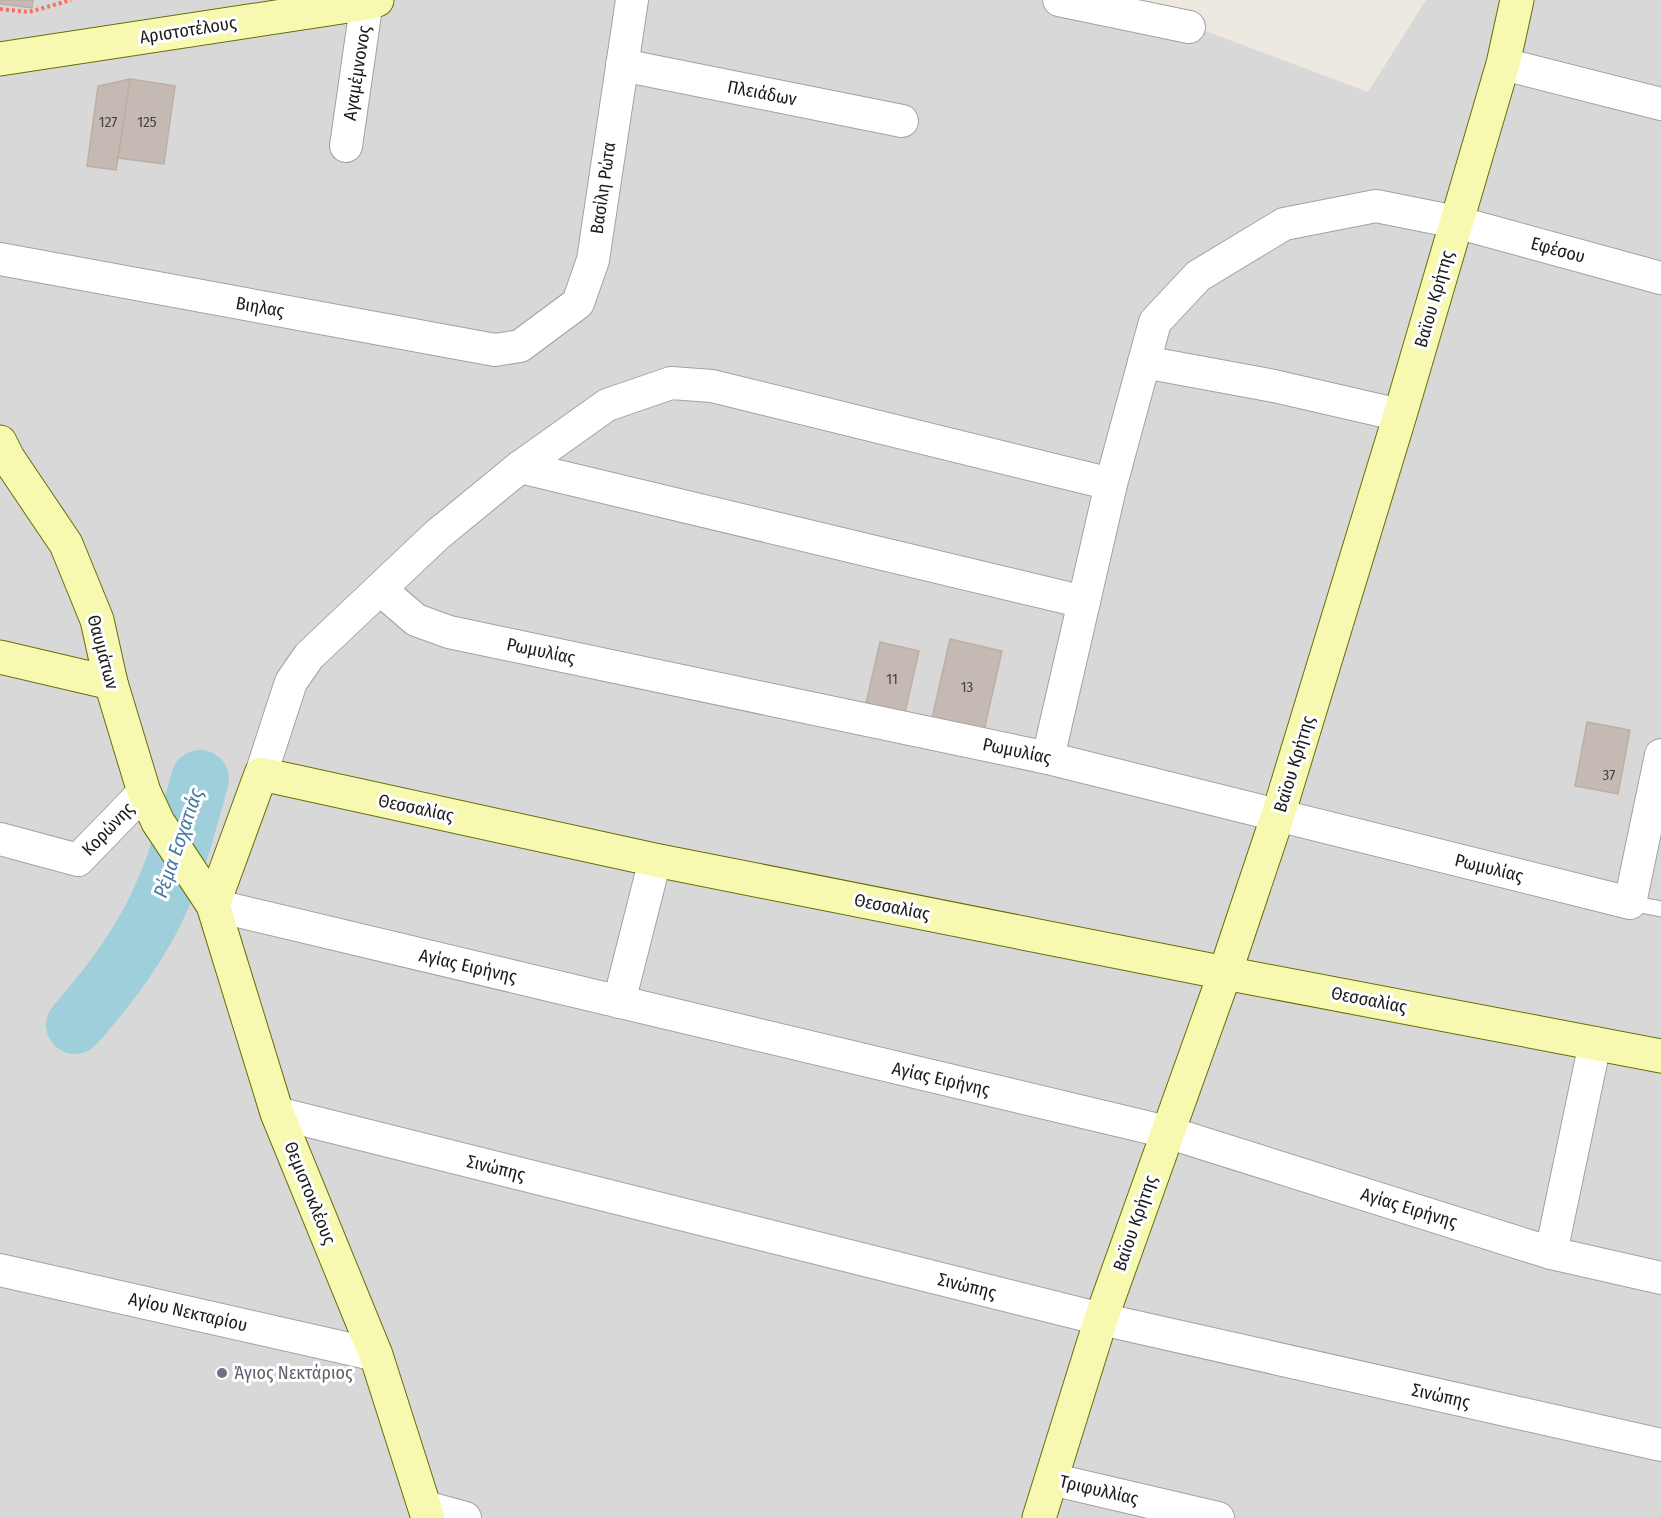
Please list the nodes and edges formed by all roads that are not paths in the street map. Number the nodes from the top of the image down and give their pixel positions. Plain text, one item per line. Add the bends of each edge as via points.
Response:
1 (632, 0) edge
2 (1059, 0) edge
3 (1516, 0) edge
4 (371, 1) edge
5 (1189, 27) dead end
6 (0, 59) edge
7 (1503, 64) junction
8 (622, 65) junction
9 (1661, 104) edge
10 (902, 121) dead end
11 (346, 146) dead end
12 (1456, 222) junction
13 (0, 259) edge
14 (1661, 278) edge
15 (520, 346) joint
16 (1144, 362) junction
17 (1400, 415) junction
18 (0, 442) edge
19 (520, 467) junction
20 (1111, 484) junction
21 (380, 589) junction
22 (1084, 602) junction
23 (0, 657) edge
24 (111, 683) junction
25 (1661, 755) edge
26 (1048, 758) junction
27 (261, 774) junction
28 (144, 792) junction
29 (1278, 815) junction
30 (0, 838) edge
31 (655, 860) junction
32 (190, 870) joint
33 (1630, 903) junction
34 (213, 905) junction
35 (1661, 909) edge
36 (1224, 973) junction
37 (619, 1002) junction
38 (1595, 1043) junction
39 (1661, 1056) edge
40 (277, 1113) junction
41 (1167, 1132) junction
42 (1551, 1253) junction
43 (0, 1270) edge
44 (1661, 1278) edge
45 (1101, 1319) junction
46 (376, 1355) junction
47 (1661, 1445) edge
48 (1051, 1479) junction
49 (426, 1513) edge
50 (465, 1518) edge
51 (1039, 1518) edge
52 (1218, 1518) edge

1 - 8 street, Βασίλη Ρώτα
2 - 5 street
3 - 7 street, Βαϊου Κρήτης
4 - 6 street, Αριστοτέλους
4 - 11 street, Αγαμέμνονος
7 - 9 street
7 - 12 street, Βαϊου Κρήτης
8 - 10 street, Πλειάδων
8 - 15 street, Βασίλη Ρώτα via 593,260 578,303
12 - 14 street, Εφέσου
12 - 16 street, Εφέσου via 1377,206 1284,224 1198,276 1155,322
12 - 17 street, Βαϊου Κρήτης
13 - 15 street, Βιηλας via 495,350
16 - 17 street
16 - 20 street, Εφέσου
17 - 29 street, Βαϊου Κρήτης
18 - 24 street, Θαυμάτων via 66,544 97,620
19 - 20 street via 607,405 671,383 712,386
19 - 21 street via 437,535
19 - 22 street
20 - 22 street, Εφέσου
21 - 26 street, Ρωμυλίας via 416,620 449,632
21 - 27 street via 309,656 291,682
22 - 26 street, Εφέσου
23 - 24 street
24 - 28 street, Θαυμάτων
25 - 33 street
26 - 29 street, Ρωμυλίας
27 - 31 street, Θεσσαλίας
27 - 34 street
28 - 30 street, Κορώνης via 78,860
28 - 32 street, Θαυμάτων via 158,822
29 - 33 street, Ρωμυλίας
29 - 36 street, Βαϊου Κρήτης
31 - 36 street, Θεσσαλίας
31 - 37 street
32 - 34 street, Θεμιστοκλέους
33 - 35 lane, Ρωμυλίας
34 - 37 street, Αγίας Ειρήνης
34 - 40 street, Θεμιστοκλέους
36 - 38 street, Θεσσαλίας
36 - 41 street, Βαϊου Κρήτης
37 - 41 street, Αγίας Ειρήνης
38 - 39 street, Θεσσαλίας
38 - 42 street
40 - 45 street, Σινώπης
40 - 46 street, Θεμιστοκλέους
41 - 42 street, Αγίας Ειρήνης
41 - 45 street, Βαϊου Κρήτης
42 - 44 street, Αγίας Ειρήνης
43 - 46 street, Αγίου Νεκταρίου
45 - 47 street, Σινώπης
45 - 48 street, Βαϊου Κρήτης
46 - 49 street, Θεμιστοκλέους
48 - 51 street, Βαϊου Κρήτης
48 - 52 street, Τριφυλλίας
49 - 50 street

